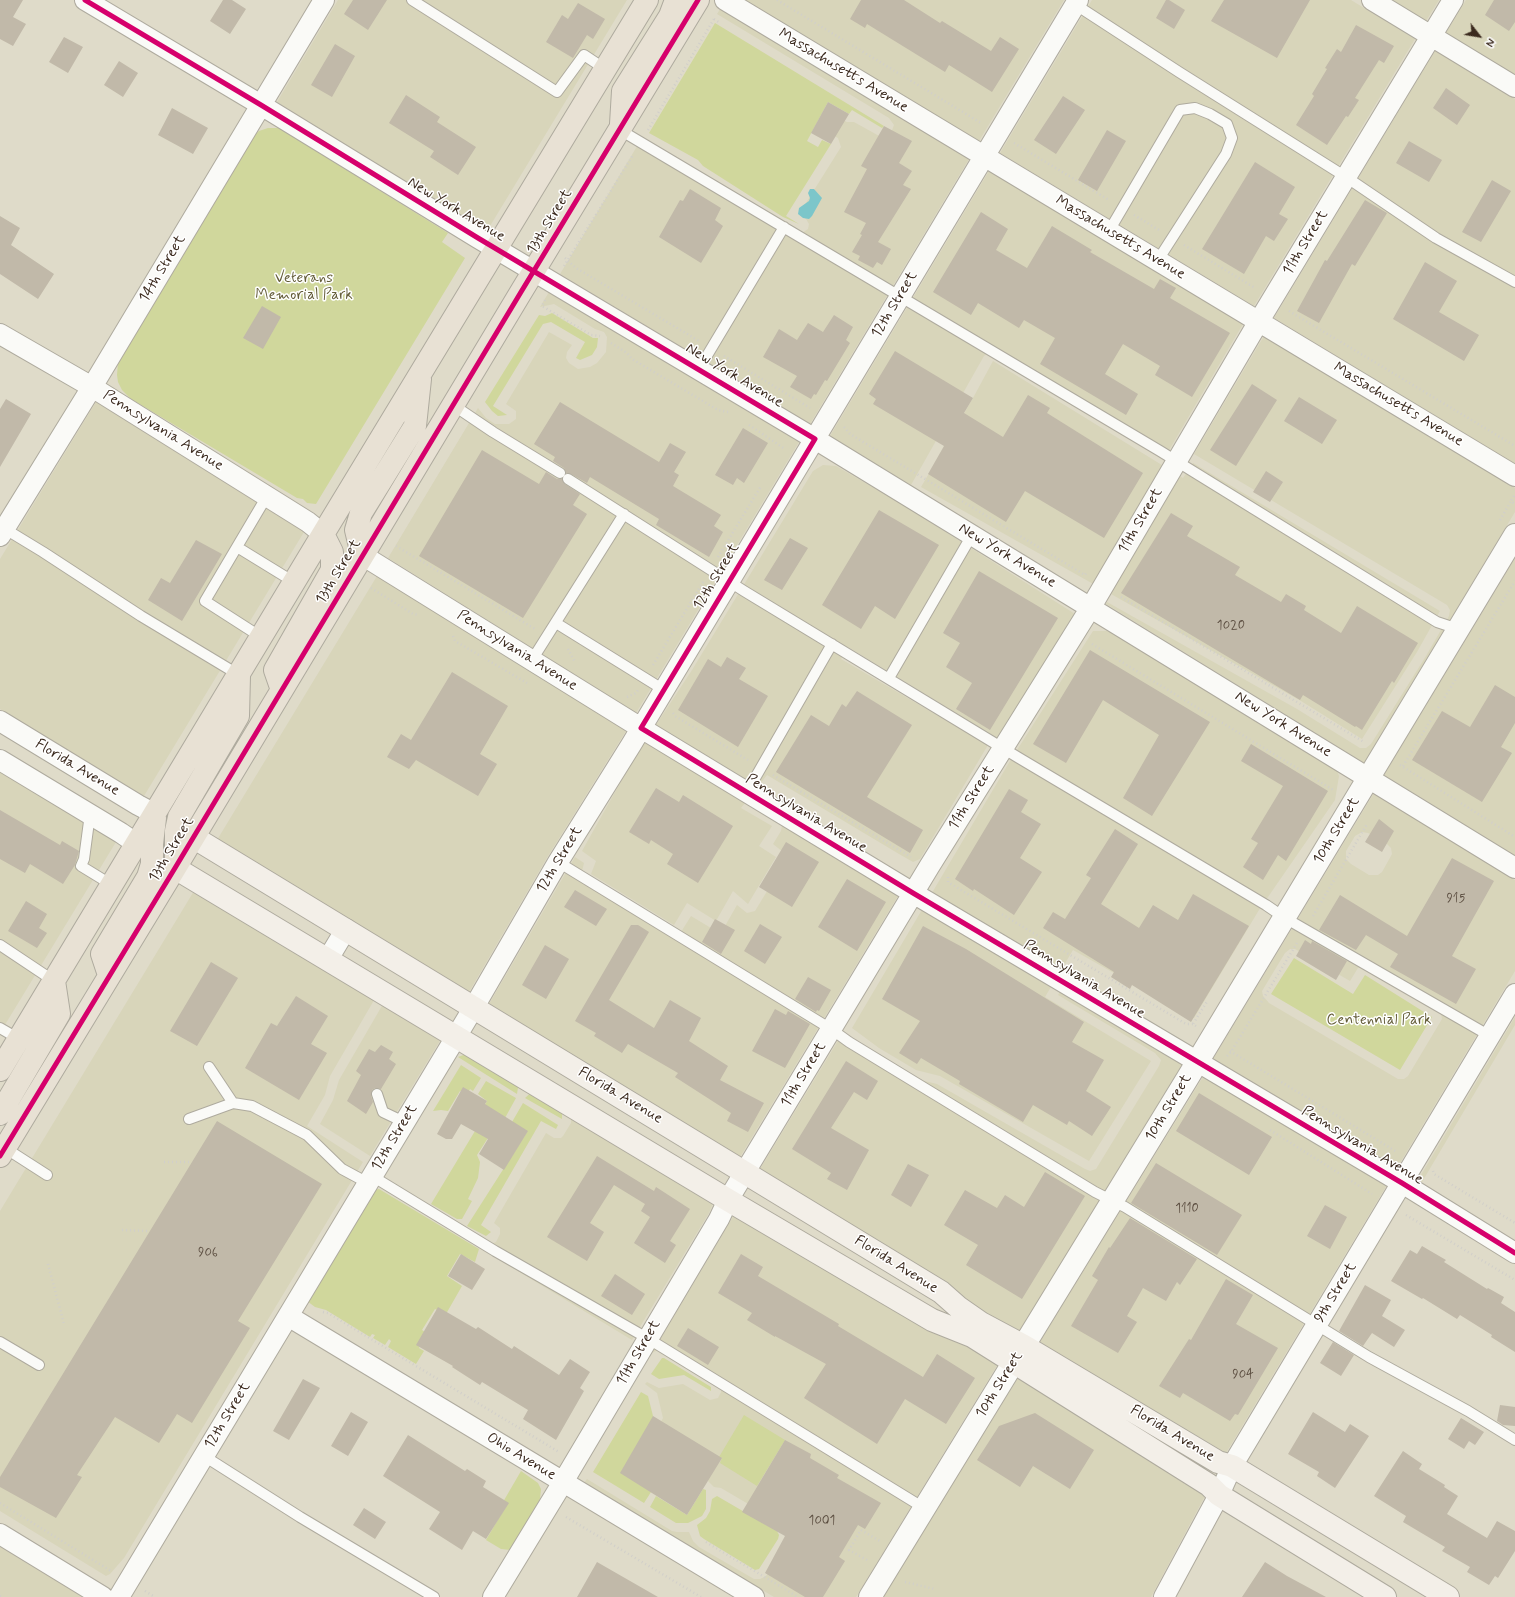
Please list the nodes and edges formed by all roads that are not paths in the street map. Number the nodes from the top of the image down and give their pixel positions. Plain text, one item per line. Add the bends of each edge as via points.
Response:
1 (85, 0) edge
2 (324, 0) edge
3 (412, 0) edge
4 (647, 0) edge
5 (676, 0) edge
6 (698, 0) edge
7 (725, 0) edge
8 (1372, 0) edge
9 (1453, 0) edge
10 (1074, 1) edge
11 (1431, 36) junction
12 (605, 69) junction
13 (1515, 87) edge
14 (261, 104) junction
15 (620, 130) junction
16 (984, 156) junction
17 (1346, 177) junction
18 (784, 227) junction
19 (1109, 231) junction
20 (496, 248) junction
21 (1158, 260) junction
22 (534, 270) junction
23 (1515, 282) edge
24 (900, 296) junction
25 (1258, 321) junction
26 (0, 334) edge
27 (699, 369) junction
28 (421, 372) junction
29 (92, 387) junction
30 (453, 405) junction
31 (815, 439) junction
32 (1176, 462) junction
33 (1515, 476) edge
34 (267, 496) junction
35 (624, 514) junction
36 (2, 530) edge
37 (323, 534) junction
38 (972, 535) junction
39 (1515, 535) edge
40 (237, 547) junction
41 (362, 555) junction
42 (729, 581) junction
43 (294, 582) junction
44 (1091, 607) junction
45 (556, 623) junction
46 (1458, 629) junction
47 (261, 637) junction
48 (832, 644) junction
49 (532, 660) junction
50 (239, 674) junction
51 (889, 678) junction
52 (282, 690) junction
53 (664, 690) junction
54 (0, 721) edge
55 (641, 728) junction
56 (1003, 748) junction
57 (0, 760) edge
58 (1369, 778) junction
59 (747, 792) junction
60 (90, 814) junction
61 (155, 814) junction
62 (193, 837) junction
63 (137, 844) junction
64 (558, 862) junction
65 (175, 868) junction
66 (1515, 868) edge
67 (112, 885) junction
68 (914, 893) junction
69 (1285, 918) junction
70 (346, 929) junction
71 (0, 945) edge
72 (328, 959) junction
73 (109, 975) junction
74 (54, 981) junction
75 (1515, 994) edge
76 (474, 1007) junction
77 (0, 1028) edge
78 (831, 1029) junction
79 (456, 1036) junction
80 (1490, 1036) junction
81 (19, 1039) junction
82 (1198, 1062) junction
83 (209, 1067) dead end
84 (0, 1070) edge
85 (377, 1094) dead end
86 (233, 1103) junction
87 (0, 1114) edge
88 (189, 1119) dead end
89 (404, 1122) junction
90 (2, 1146) edge
91 (745, 1172) junction
92 (47, 1175) dead end
93 (370, 1180) junction
94 (1402, 1182) junction
95 (728, 1200) junction
96 (1112, 1201) junction
97 (1515, 1253) edge
98 (288, 1316) junction
99 (1317, 1324) junction
100 (647, 1338) junction
101 (0, 1342) edge
102 (1019, 1354) junction
103 (39, 1365) dead end
104 (1515, 1440) edge
105 (204, 1456) junction
106 (1232, 1466) junction
107 (563, 1482) junction
108 (1219, 1495) junction
109 (924, 1508) junction
110 (0, 1534) edge
111 (124, 1589) edge
112 (103, 1597) edge
113 (434, 1597) edge
114 (493, 1597) edge
115 (754, 1597) edge
116 (870, 1597) edge
117 (1164, 1597) edge
118 (1385, 1597) edge
119 (1448, 1597) edge

1 - 14 street, New York Avenue
2 - 14 street, 14th Street
3 - 12 lane via 558,92 584,56
4 - 12 highway
5 - 15 highway via 670,16 623,91
6 - 15 highway, 13th Street
7 - 16 street, Massachusetts Avenue
8 - 11 street
9 - 11 street, 11th Street
10 - 16 street, 12th Street
10 - 17 lane via 1179,72
11 - 13 street
11 - 17 street, 11th Street
12 - 20 highway
14 - 20 street, New York Avenue
14 - 29 street, 14th Street
15 - 18 lane
15 - 22 highway, 13th Street
16 - 19 street, Massachusetts Avenue
16 - 24 street, 12th Street
17 - 23 lane via 1436,238
17 - 25 street, 11th Street
18 - 24 lane
18 - 27 lane
19 - 21 street, Massachusetts Avenue
19 - 21 lane via 1180,110 1195,108 1227,124 1232,138 1226,154
20 - 22 street, New York Avenue
20 - 28 highway
21 - 25 street, Massachusetts Avenue
22 - 27 street, New York Avenue
22 - 30 highway, 13th Street
24 - 31 street, 12th Street
24 - 32 lane
25 - 32 street, 11th Street
25 - 33 street, Massachusetts Avenue
26 - 29 street, Pennsylvania Avenue
27 - 31 street, New York Avenue
28 - 37 highway
28 - 41 highway via 415,426 361,513 356,530
29 - 34 street, Pennsylvania Avenue
29 - 36 street, 14th Street
30 - 35 lane
30 - 41 highway, 13th Street
31 - 38 street, New York Avenue
31 - 42 street, 12th Street
32 - 44 street, 11th Street
32 - 46 lane via 1437,622
34 - 37 street, Pennsylvania Avenue
34 - 40 lane
35 - 42 lane
35 - 45 lane
36 - 50 lane via 43,552 141,616
37 - 43 highway
37 - 52 highway via 332,552 332,570 275,670
38 - 44 street, New York Avenue
38 - 51 lane
39 - 46 street, 10th Street
40 - 43 lane
40 - 47 lane via 205,601
41 - 49 street, Pennsylvania Avenue
41 - 52 highway, 13th Street
42 - 48 lane
42 - 53 street, 12th Street
43 - 47 highway
44 - 56 street, 11th Street
44 - 58 street, New York Avenue
45 - 49 lane
45 - 53 lane
46 - 58 street, 10th Street
47 - 50 highway
48 - 51 lane
48 - 59 lane
49 - 55 street, Pennsylvania Avenue
50 - 61 highway
50 - 65 highway via 238,716 180,817 176,831
51 - 56 lane
52 - 62 highway, 13th Street
53 - 55 street, 12th Street
54 - 61 street, Florida Avenue
55 - 59 street, Pennsylvania Avenue
55 - 64 street, 12th Street
56 - 68 street, 11th Street
56 - 69 lane
57 - 60 street
58 - 66 street, New York Avenue
58 - 69 street, 10th Street
59 - 68 street, Pennsylvania Avenue
60 - 63 street
60 - 67 lane via 81,866
61 - 63 highway
61 - 73 highway via 153,860 148,877 102,954
62 - 65 highway, 13th Street
62 - 70 main road, Florida Avenue
63 - 67 highway
64 - 76 street, 12th Street
64 - 78 lane
65 - 72 main road, Florida Avenue
65 - 73 highway, 13th Street
67 - 74 highway
68 - 78 street, 11th Street
68 - 82 street, Pennsylvania Avenue
69 - 80 lane
69 - 82 street, 10th Street
70 - 72 street
70 - 76 main road, Florida Avenue
71 - 74 lane
72 - 79 main road, Florida Avenue
73 - 90 highway, 13th Street
74 - 81 highway
74 - 87 highway via 59,1014
75 - 80 street, 9th Street
76 - 79 street, 12th Street
76 - 91 main road, Florida Avenue
77 - 81 lane
78 - 91 street, 11th Street
78 - 96 lane
79 - 89 street, 12th Street
79 - 95 main road, Florida Avenue
80 - 94 street, 9th Street
81 - 84 highway
82 - 94 street, Pennsylvania Avenue
82 - 96 street, 10th Street
83 - 86 lane
85 - 89 lane via 384,1112
86 - 88 lane
86 - 93 lane via 252,1106 307,1135 342,1169
89 - 93 street, 12th Street
90 - 92 lane
91 - 95 street, 11th Street
91 - 102 main road, Florida Avenue via 941,1292
93 - 98 street, 12th Street
93 - 100 lane
94 - 97 street, Pennsylvania Avenue
94 - 99 street, 9th Street
95 - 100 street, 11th Street
95 - 102 main road, Florida Avenue via 932,1320
96 - 99 lane via 1126,1207
96 - 102 street, 10th Street
98 - 105 street, 12th Street
98 - 107 street, Ohio Avenue
99 - 104 lane via 1369,1357
99 - 106 street, 9th Street
100 - 107 street, 11th Street
100 - 109 lane
101 - 103 lane
102 - 106 main road, Florida Avenue via 1218,1462
102 - 108 main road, Florida Avenue via 1209,1485
102 - 109 street, 10th Street
105 - 111 street, 12th Street
105 - 113 lane
106 - 108 street, 9th Street
106 - 119 main road, Florida Avenue
107 - 114 street, 11th Street
107 - 115 street, Ohio Avenue
108 - 117 street, 9th Street
108 - 118 main road, Florida Avenue
109 - 116 street, 10th Street
110 - 112 street

